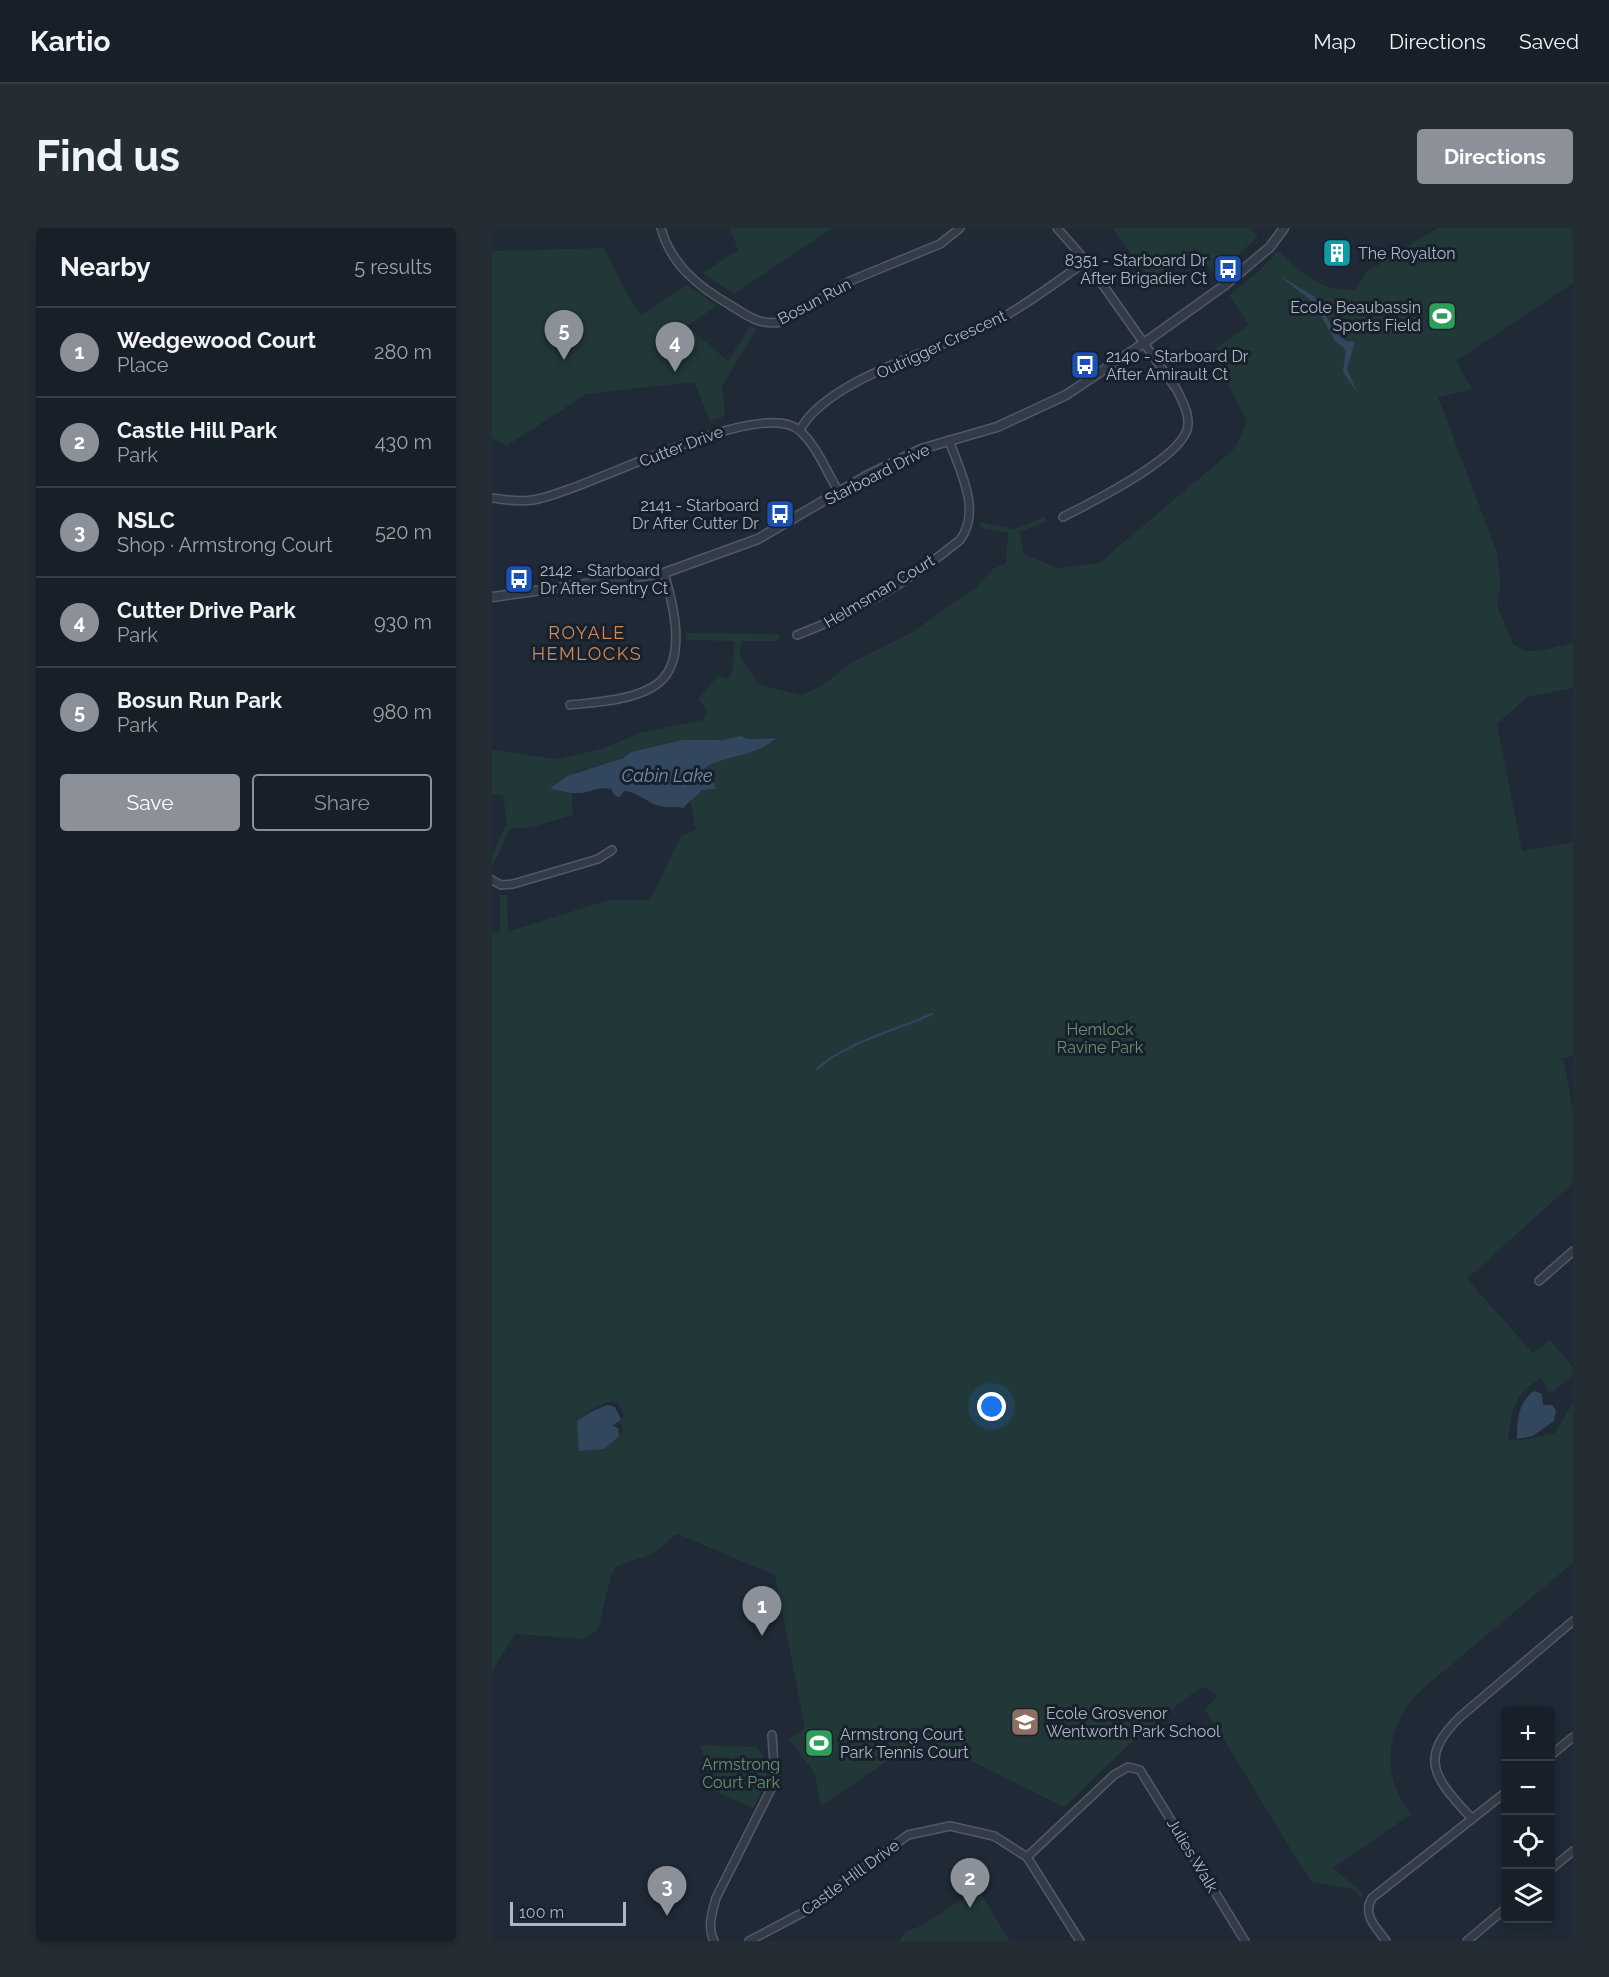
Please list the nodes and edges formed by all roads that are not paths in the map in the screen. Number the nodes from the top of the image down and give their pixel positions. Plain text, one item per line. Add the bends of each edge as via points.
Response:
1 (661, 228) edge
2 (960, 228) edge
3 (1057, 228) edge
4 (1284, 228) edge
5 (1086, 261) junction
6 (1144, 344) junction
7 (800, 430) junction
8 (949, 440) junction
9 (839, 492) junction
10 (492, 498) edge
11 (1063, 517) dead end
12 (664, 573) junction
13 (492, 597) edge
14 (797, 635) dead end
15 (570, 705) dead end
16 (612, 850) dead end
17 (492, 880) edge
18 (1573, 1251) edge
19 (1539, 1281) dead end
20 (1573, 1621) edge
21 (772, 1735) dead end
22 (1573, 1737) edge
23 (1555, 1753) edge
24 (1501, 1796) edge
25 (1472, 1819) junction
26 (1573, 1851) edge
27 (1027, 1857) junction
28 (1552, 1869) edge
29 (1501, 1912) edge
30 (714, 1941) edge
31 (750, 1941) edge
32 (1080, 1941) edge
33 (1245, 1941) edge
34 (1386, 1941) edge
35 (1467, 1941) edge

1 - 2 street, Bosun Run via 688,276 758,322 772,323 782,322 850,281 940,244
3 - 5 street
4 - 6 street, Starboard Drive via 1270,247 1236,276
5 - 6 street
5 - 7 street, Outrigger Crescent via 997,321 837,392 807,416
6 - 8 street, Starboard Drive via 1066,395 997,427
6 - 11 street via 1177,390 1187,410 1188,428 1174,448 1122,486
7 - 9 street
7 - 10 street, Cutter Drive via 770,422 726,428 533,500
8 - 9 street, Starboard Drive via 921,449
8 - 14 street, Helmsman Court via 971,513 960,540 899,583
9 - 12 street, Starboard Drive via 758,539
12 - 13 street, Starboard Drive
12 - 15 street via 678,635 665,677 653,688 637,694
16 - 17 street via 598,859 513,884 501,885
18 - 19 street
20 - 25 street via 1444,1732 1436,1748 1436,1769 1443,1786
21 - 30 street via 776,1781 716,1898 711,1915
22 - 23 street
24 - 25 street
25 - 34 street via 1372,1898 1367,1906 1369,1918
26 - 28 street
27 - 31 street, Castle Hill Drive via 994,1836 969,1829 951,1826 908,1835 804,1912
27 - 32 street, Castle Hill Drive
27 - 33 street, Julies Walk via 1114,1775 1128,1767 1140,1770
29 - 35 street

